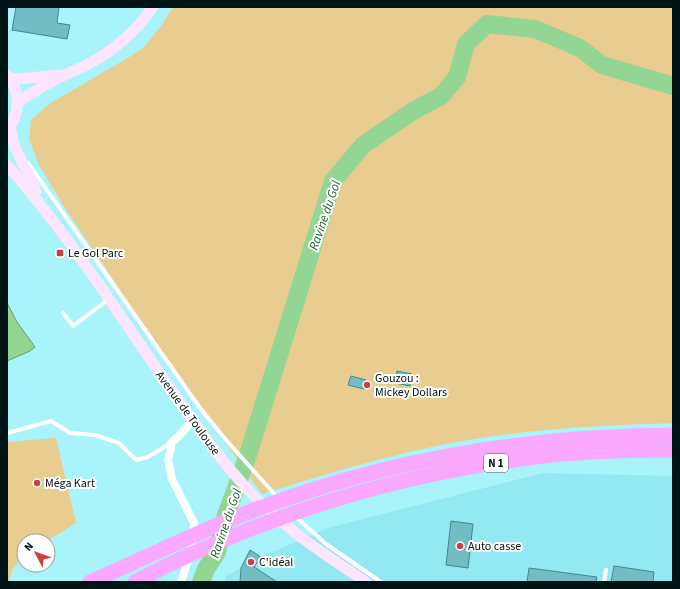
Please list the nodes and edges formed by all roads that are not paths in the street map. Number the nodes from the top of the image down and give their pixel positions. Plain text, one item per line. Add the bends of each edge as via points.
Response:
1 (153, 7) edge
2 (65, 74) junction
3 (8, 77) edge
4 (17, 104) junction
5 (9, 129) edge
6 (15, 147) junction
7 (7, 165) edge
8 (46, 211) junction
9 (108, 299) junction
10 (63, 313) dead end
11 (192, 420) junction
12 (7, 433) edge
13 (673, 435) edge
14 (171, 443) junction
15 (673, 450) edge
16 (148, 556) junction
17 (606, 570) dead end
18 (90, 582) edge
19 (104, 582) edge
20 (135, 582) edge
21 (181, 582) edge
22 (366, 582) edge
23 (381, 582) edge
24 (604, 582) edge

1 - 2 main road via 134,32 116,47 91,63
2 - 3 main road via 19,79
2 - 4 main road via 29,94
3 - 4 main road via 14,86
4 - 5 main road
5 - 6 main road, Avenue de Toulouse
6 - 8 main road, Avenue de Toulouse
6 - 23 lane via 36,173 200,408 261,480 302,523 326,544
7 - 8 main road, Avenue de Toulouse
8 - 9 main road, Avenue de Toulouse
9 - 10 lane via 73,326
9 - 11 main road, Avenue de Toulouse
11 - 14 street
11 - 22 main road, Avenue de Toulouse via 223,461 262,504 306,541
12 - 14 lane via 51,421 70,433 95,435 119,443 136,460
13 - 16 highway, N 1 via 601,437 500,448 370,473 250,512
14 - 21 street via 168,460 172,479 194,523 192,548
15 - 20 highway, N 1 via 598,452 500,462 432,474 371,489 252,529
16 - 18 highway
16 - 19 highway, N 1
17 - 24 lane

